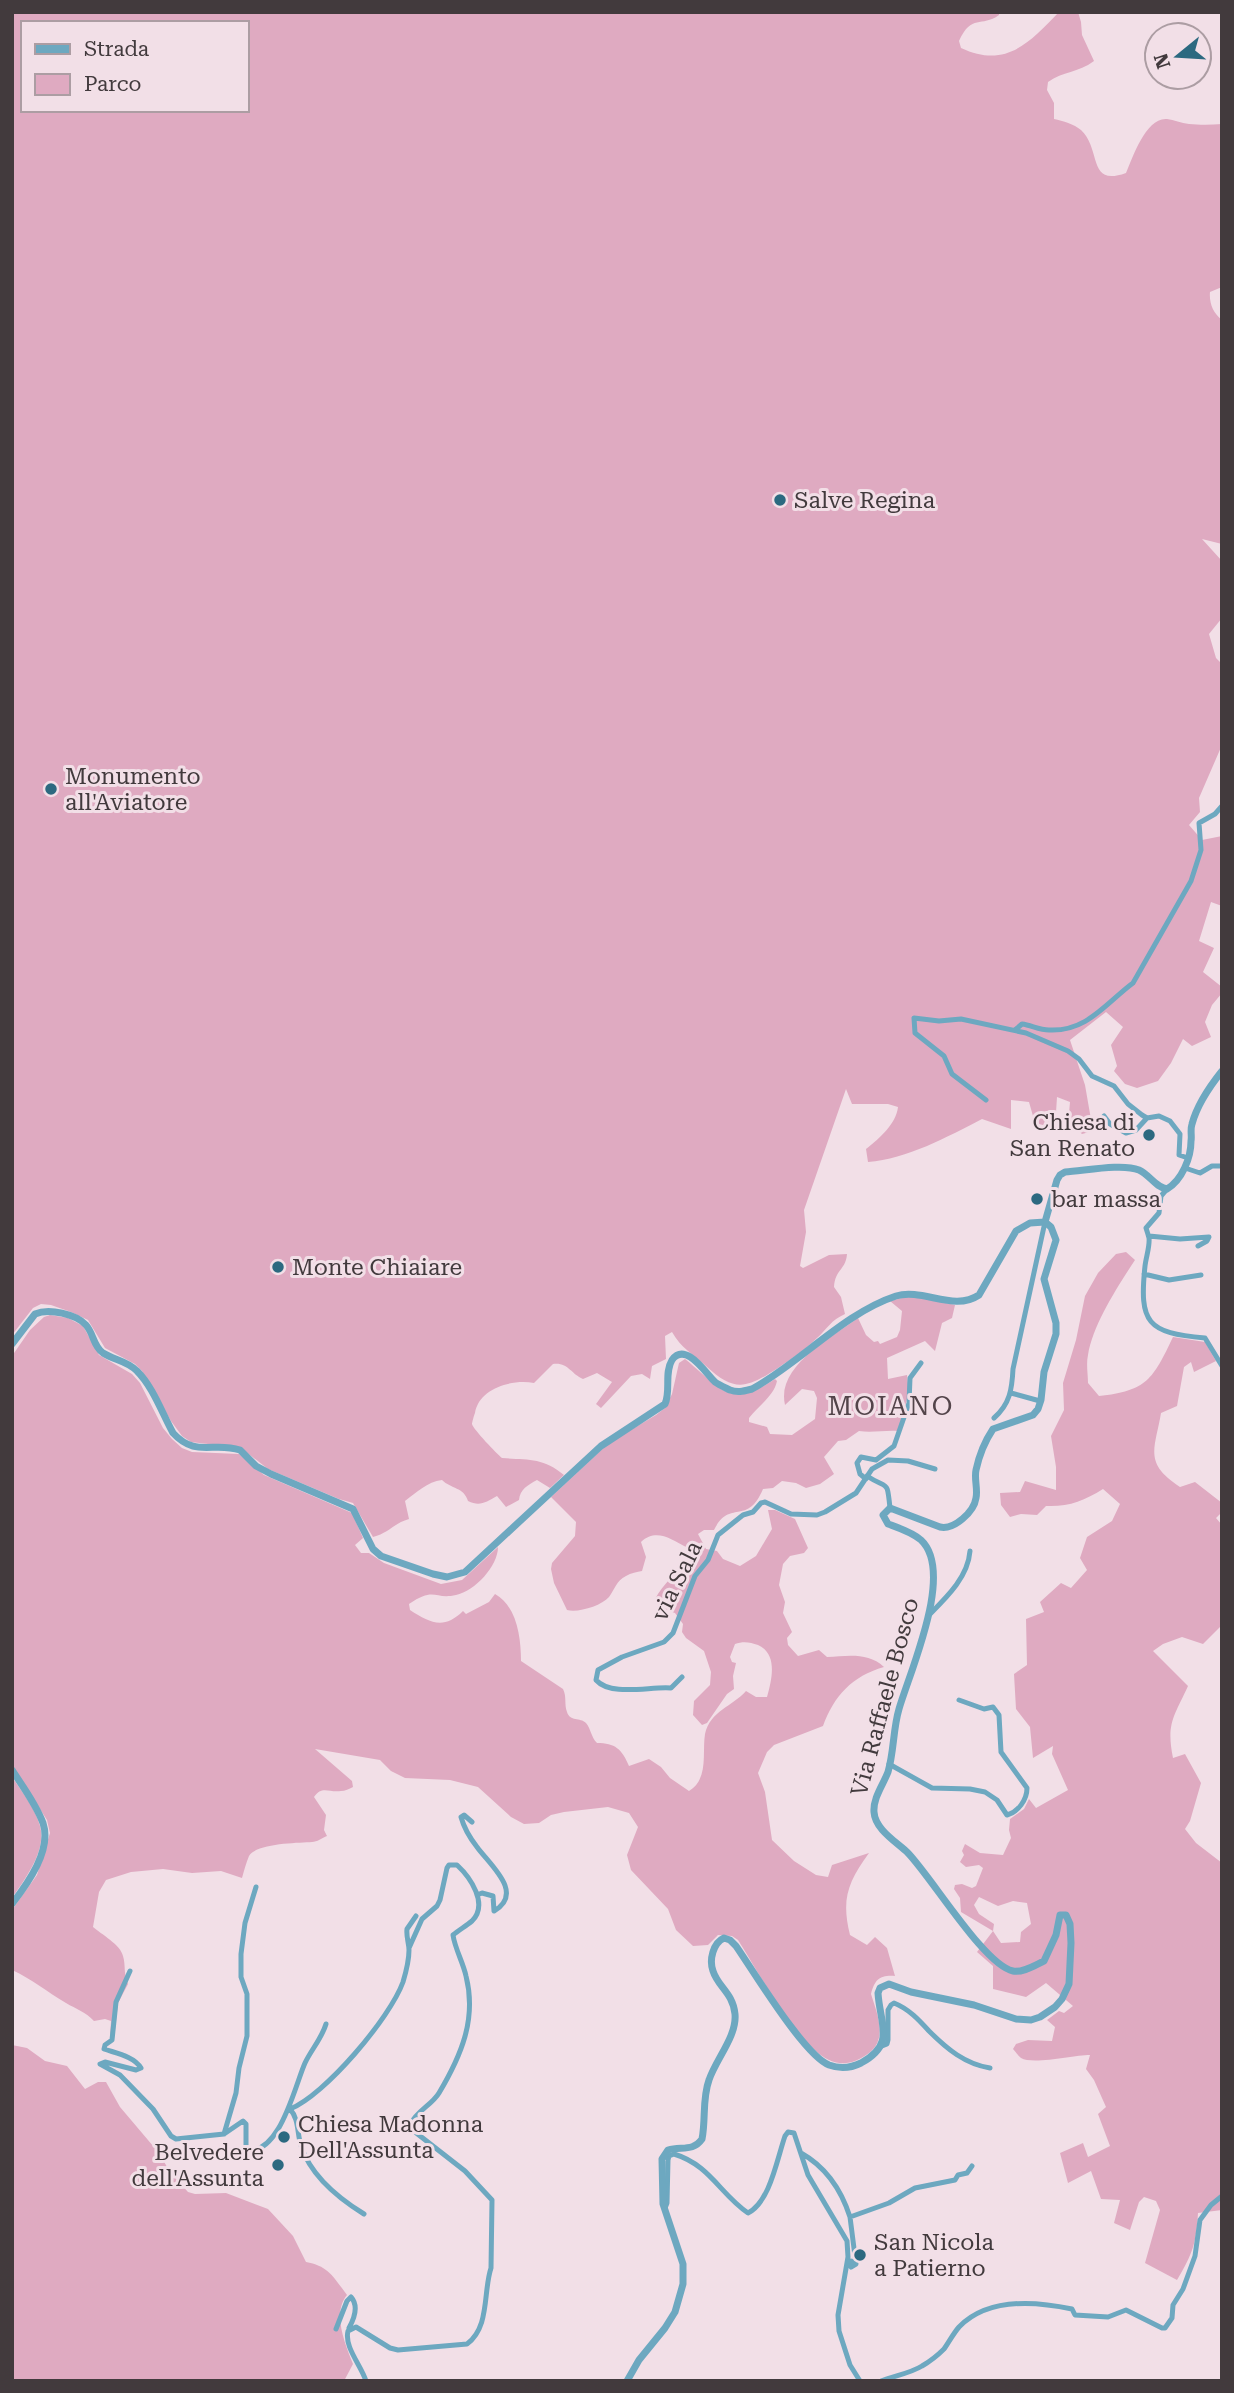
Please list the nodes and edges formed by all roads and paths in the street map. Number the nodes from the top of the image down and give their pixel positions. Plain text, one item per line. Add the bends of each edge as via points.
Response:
1 (1222, 806) edge
2 (1016, 1030) junction
3 (1222, 1071) edge
4 (986, 1100) dead end
5 (1104, 1116) dead end
6 (1147, 1118) junction
7 (1188, 1158) junction
8 (1222, 1167) edge
9 (1185, 1168) junction
10 (1167, 1189) junction
11 (1045, 1222) junction
12 (1149, 1236) junction
13 (1198, 1246) dead end
14 (1144, 1274) junction
15 (1201, 1275) dead end
16 (12, 1344) edge
17 (921, 1363) dead end
18 (1222, 1366) edge
19 (1011, 1393) junction
20 (1040, 1401) junction
21 (994, 1418) dead end
22 (935, 1469) dead end
23 (867, 1478) junction
24 (890, 1508) junction
25 (971, 1551) dead end
26 (929, 1615) junction
27 (682, 1677) dead end
28 (959, 1700) dead end
29 (889, 1764) junction
30 (12, 1770) edge
31 (472, 1822) dead end
32 (256, 1887) dead end
33 (477, 1895) junction
34 (12, 1904) edge
35 (416, 1916) dead end
36 (410, 1948) junction
37 (130, 1971) dead end
38 (326, 2024) dead end
39 (882, 2046) junction
40 (990, 2068) dead end
41 (290, 2109) junction
42 (224, 2134) junction
43 (801, 2153) junction
44 (972, 2166) dead end
45 (1222, 2196) edge
46 (665, 2208) junction
47 (364, 2214) dead end
48 (850, 2217) junction
49 (848, 2249) junction
50 (336, 2329) dead end
51 (348, 2331) junction
52 (366, 2381) edge
53 (627, 2381) edge
54 (860, 2381) edge
55 (881, 2381) edge

1 - 2 street via 1199,823 1200,850 1191,881 1137,978 1080,1026 1049,1030 1022,1024
2 - 4 street via 961,1018 914,1018 915,1033 944,1056 952,1074
2 - 6 street via 1073,1054 1088,1073 1114,1086
3 - 7 street via 1192,1125
5 - 6 street via 1126,1133
6 - 7 street via 1159,1116 1170,1121 1180,1134 1180,1155
7 - 9 street
8 - 9 street via 1212,1166 1200,1173
9 - 10 street
10 - 11 street via 1125,1167 1065,1172 1057,1180
10 - 12 street via 1159,1213 1146,1228
11 - 16 street via 1016,1231 979,1295 972,1299 909,1294 879,1303 752,1389 732,1391 716,1382 692,1357 678,1355 669,1370 665,1404 601,1446 465,1572 447,1577 381,1556 354,1509 256,1466 240,1450 194,1448 181,1441 138,1371 103,1353 88,1327 76,1318 40,1311
11 - 19 street
11 - 20 street via 1056,1240 1045,1273 1056,1334
12 - 13 street via 1209,1237
12 - 14 street
14 - 15 street via 1169,1280
14 - 18 street via 1143,1307 1150,1322 1170,1334 1205,1338
17 - 23 street via 910,1378 909,1404 894,1446 876,1460 861,1457 857,1463
19 - 20 street
19 - 21 street
20 - 24 street via 1033,1415 993,1429 975,1474 973,1507 954,1526 940,1527
22 - 23 street via 888,1460 872,1469
23 - 24 street via 886,1485
23 - 27 street, via Sala via 856,1493 817,1515 791,1514 765,1502 743,1515 718,1535 708,1560 695,1576 673,1633 664,1642 598,1670 596,1680 611,1688 644,1689 671,1688
24 - 26 street, Via Raffaele Bosco via 883,1515 888,1524 918,1538 927,1548 933,1572
25 - 26 street via 969,1563 949,1595
26 - 29 street, Via Raffaele Bosco via 898,1711
28 - 29 street via 998,1712 1001,1752 1027,1788 1026,1798 1013,1813 1007,1815 985,1792 932,1788
29 - 39 street, Via Raffaele Bosco via 875,1817 969,1932 1003,1966 1021,1970 1044,1961 1058,1919 1066,1915 1071,1969 1062,1999 1031,2020 884,1985 878,1993
30 - 34 street via 36,1809 45,1835 35,1868
31 - 33 street via 461,1817 508,1892 494,1911 493,1896
32 - 42 street via 244,1923 241,1954 247,2036
33 - 36 street via 464,1871 453,1864 447,1868 444,1889 422,1919
33 - 51 street via 477,1914 453,1935 470,1996 465,2043 438,2095 411,2125 492,2200 493,2247 484,2315 471,2341 454,2347 398,2350 356,2327
35 - 36 street via 407,1929
36 - 41 street via 397,1995 376,2028 326,2083
37 - 42 street via 116,2002 112,2039 104,2049 141,2068 105,2062 101,2066 120,2075 172,2137
38 - 41 street via 303,2067
39 - 40 street via 888,2040 888,2010 894,2003 911,2012 961,2059
39 - 46 street via 851,2067 830,2065 819,2058 800,2040 732,1942 718,1940 713,1972 730,1995 736,2021 704,2094 702,2139 692,2148 672,2148 664,2153
41 - 42 street via 275,2134 252,2150 246,2148 243,2121
41 - 47 street via 311,2165 338,2197
43 - 46 street via 794,2133 786,2133 764,2199 748,2213 702,2167 688,2158 669,2156
43 - 48 street via 822,2167 843,2196
43 - 49 street
44 - 48 street via 954,2180 915,2188
45 - 55 street via 1200,2220 1195,2256 1165,2328 1126,2310 1108,2317 1075,2315 1072,2309 1045,2303 995,2307 970,2316 943,2351 920,2368
46 - 53 street via 683,2264 683,2284 666,2328
48 - 49 street via 854,2267
49 - 54 street via 839,2331
50 - 51 street via 351,2297 355,2309
51 - 52 street via 348,2343

